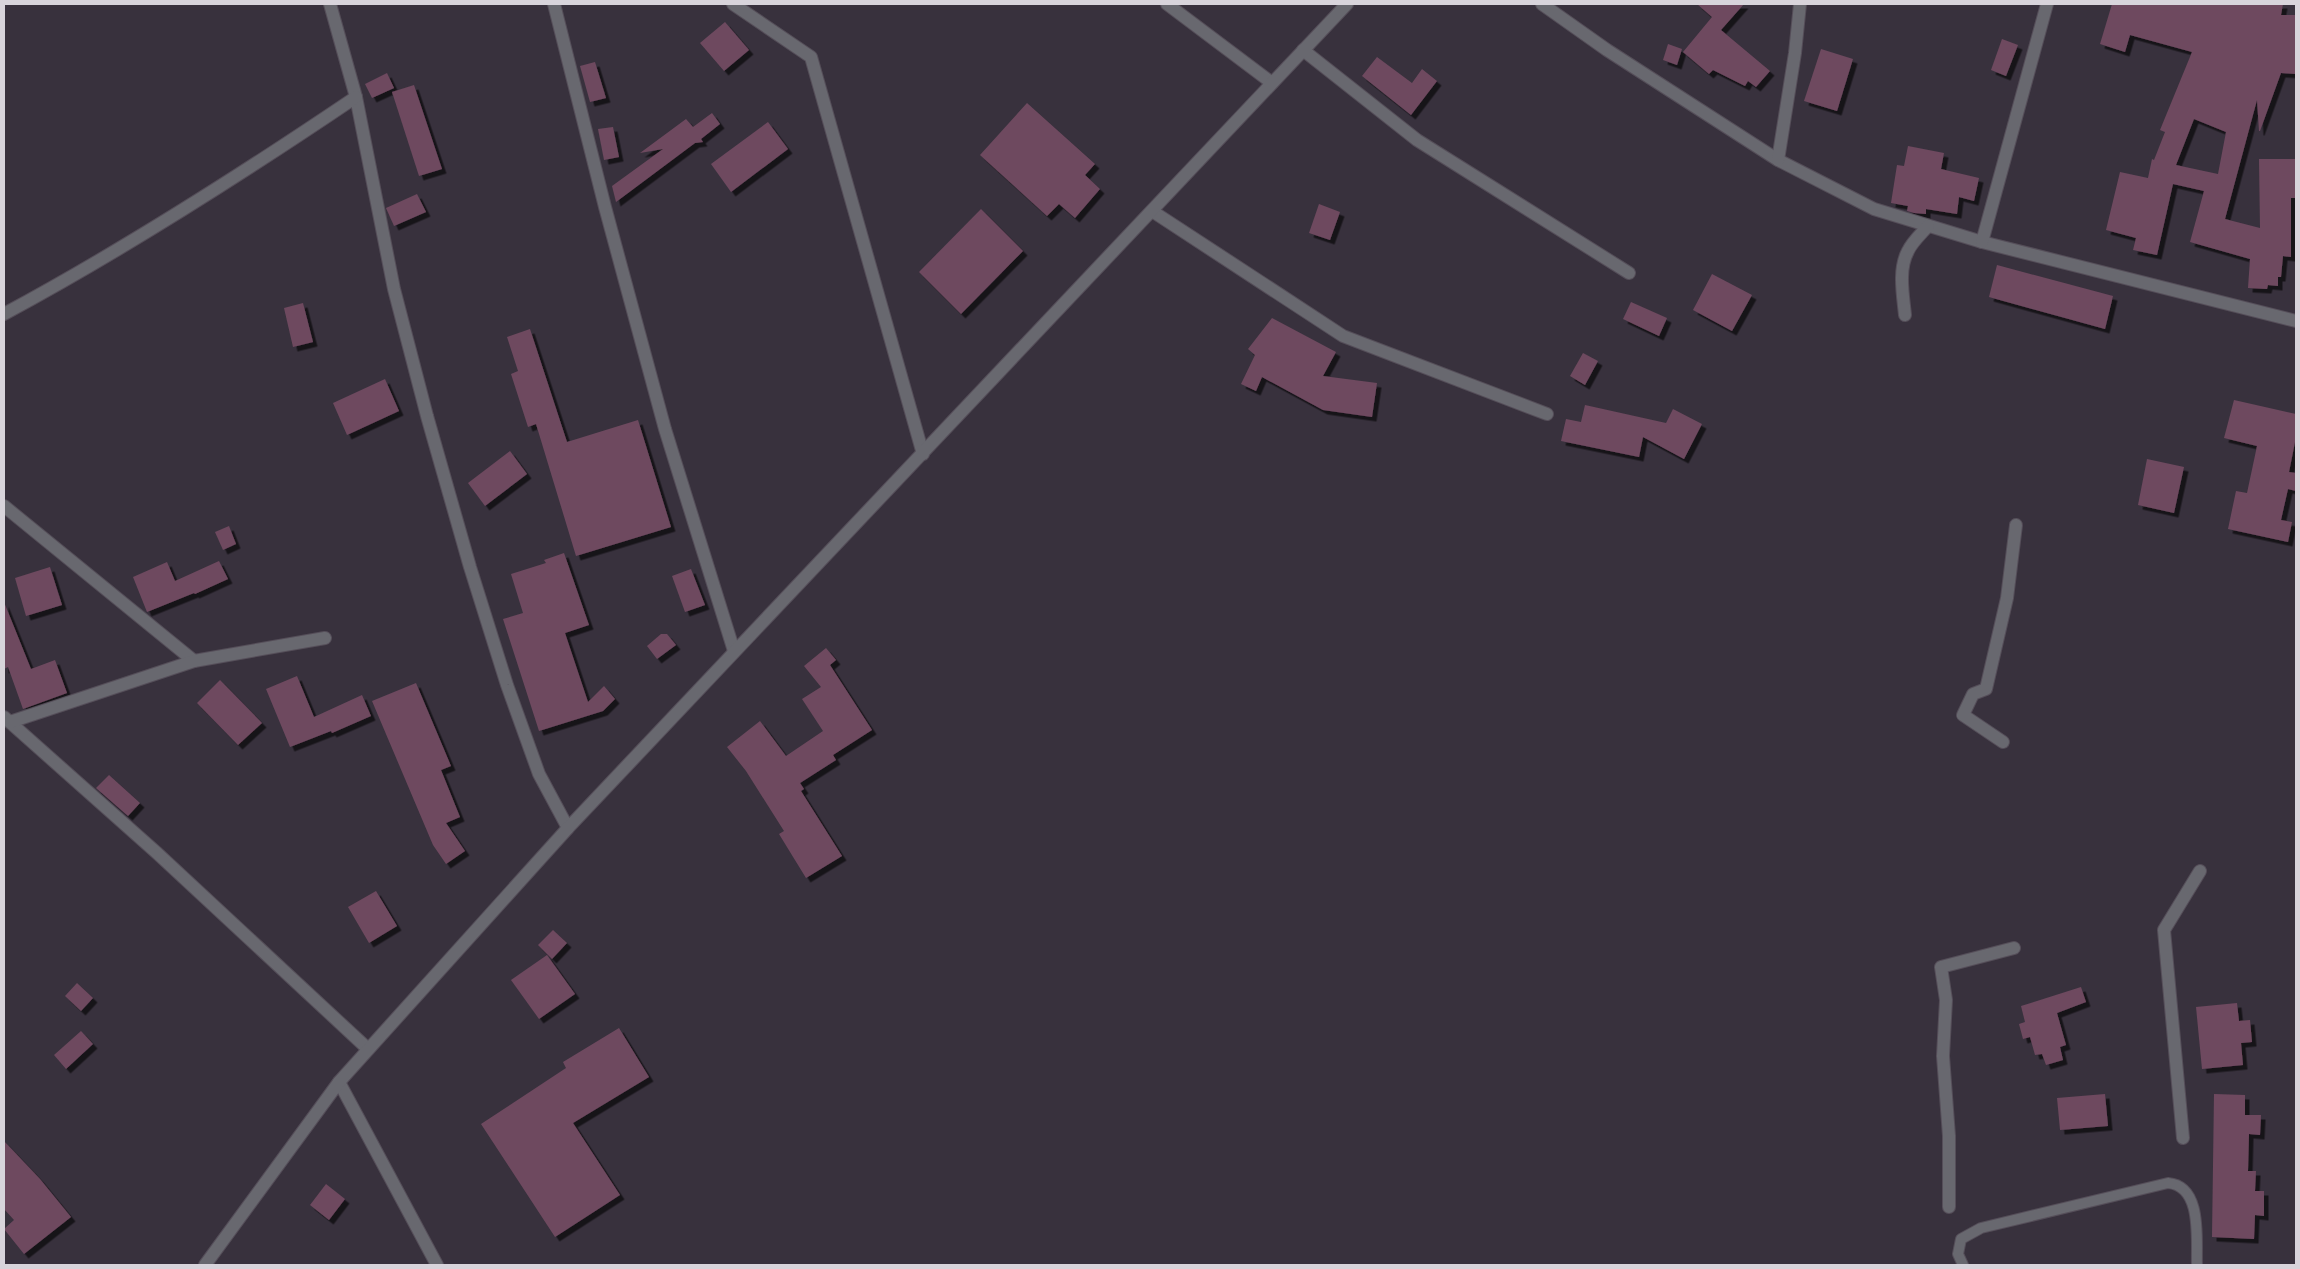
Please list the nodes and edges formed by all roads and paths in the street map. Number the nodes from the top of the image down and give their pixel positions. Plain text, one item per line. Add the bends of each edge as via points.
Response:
1 (330, 4) edge
2 (554, 4) edge
3 (733, 4) edge
4 (1167, 4) edge
5 (1347, 4) edge
6 (1542, 4) edge
7 (1800, 4) edge
8 (2047, 4) edge
9 (1303, 50) junction
10 (1272, 83) junction
11 (356, 97) junction
12 (1778, 160) junction
13 (1152, 211) junction
14 (1928, 226) junction
15 (1982, 242) junction
16 (1629, 273) dead end
17 (4, 314) edge
18 (1905, 315) dead end
19 (2296, 321) edge
20 (1547, 414) dead end
21 (923, 454) junction
22 (4, 506) edge
23 (2016, 525) dead end
24 (325, 638) dead end
25 (734, 651) junction
26 (194, 661) junction
27 (7, 719) edge
28 (2003, 742) dead end
29 (568, 828) junction
30 (2200, 870) dead end
31 (2014, 948) dead end
32 (368, 1049) junction
33 (339, 1082) junction
34 (2183, 1138) dead end
35 (1949, 1207) dead end
36 (205, 1265) edge
37 (437, 1265) edge
38 (1963, 1265) edge
39 (2197, 1265) edge

1 - 11 street
2 - 25 street via 665,429
3 - 21 street via 811,57
4 - 10 street
5 - 9 street
6 - 12 street via 1607,50
7 - 12 street
8 - 15 street
9 - 10 street
9 - 16 street via 1417,140
10 - 13 street
11 - 17 street via 194,203
11 - 29 street via 394,288 470,567 539,774
12 - 14 street via 1874,209
13 - 20 street via 1343,336
13 - 21 street
14 - 15 street
14 - 18 street via 1908,251 1904,265
15 - 19 street
21 - 25 street
22 - 26 street
23 - 28 street via 2007,598 1986,688 1972,694 1964,715
24 - 26 street
25 - 29 street
26 - 27 street
27 - 32 street
29 - 32 street
30 - 34 street via 2164,930
31 - 35 street via 1940,967 1946,1000 1943,1056 1949,1136
32 - 33 street
33 - 36 street
33 - 37 street
38 - 39 lane via 1958,1254 1961,1238 1981,1228 2168,1183 2181,1188 2194,1204

